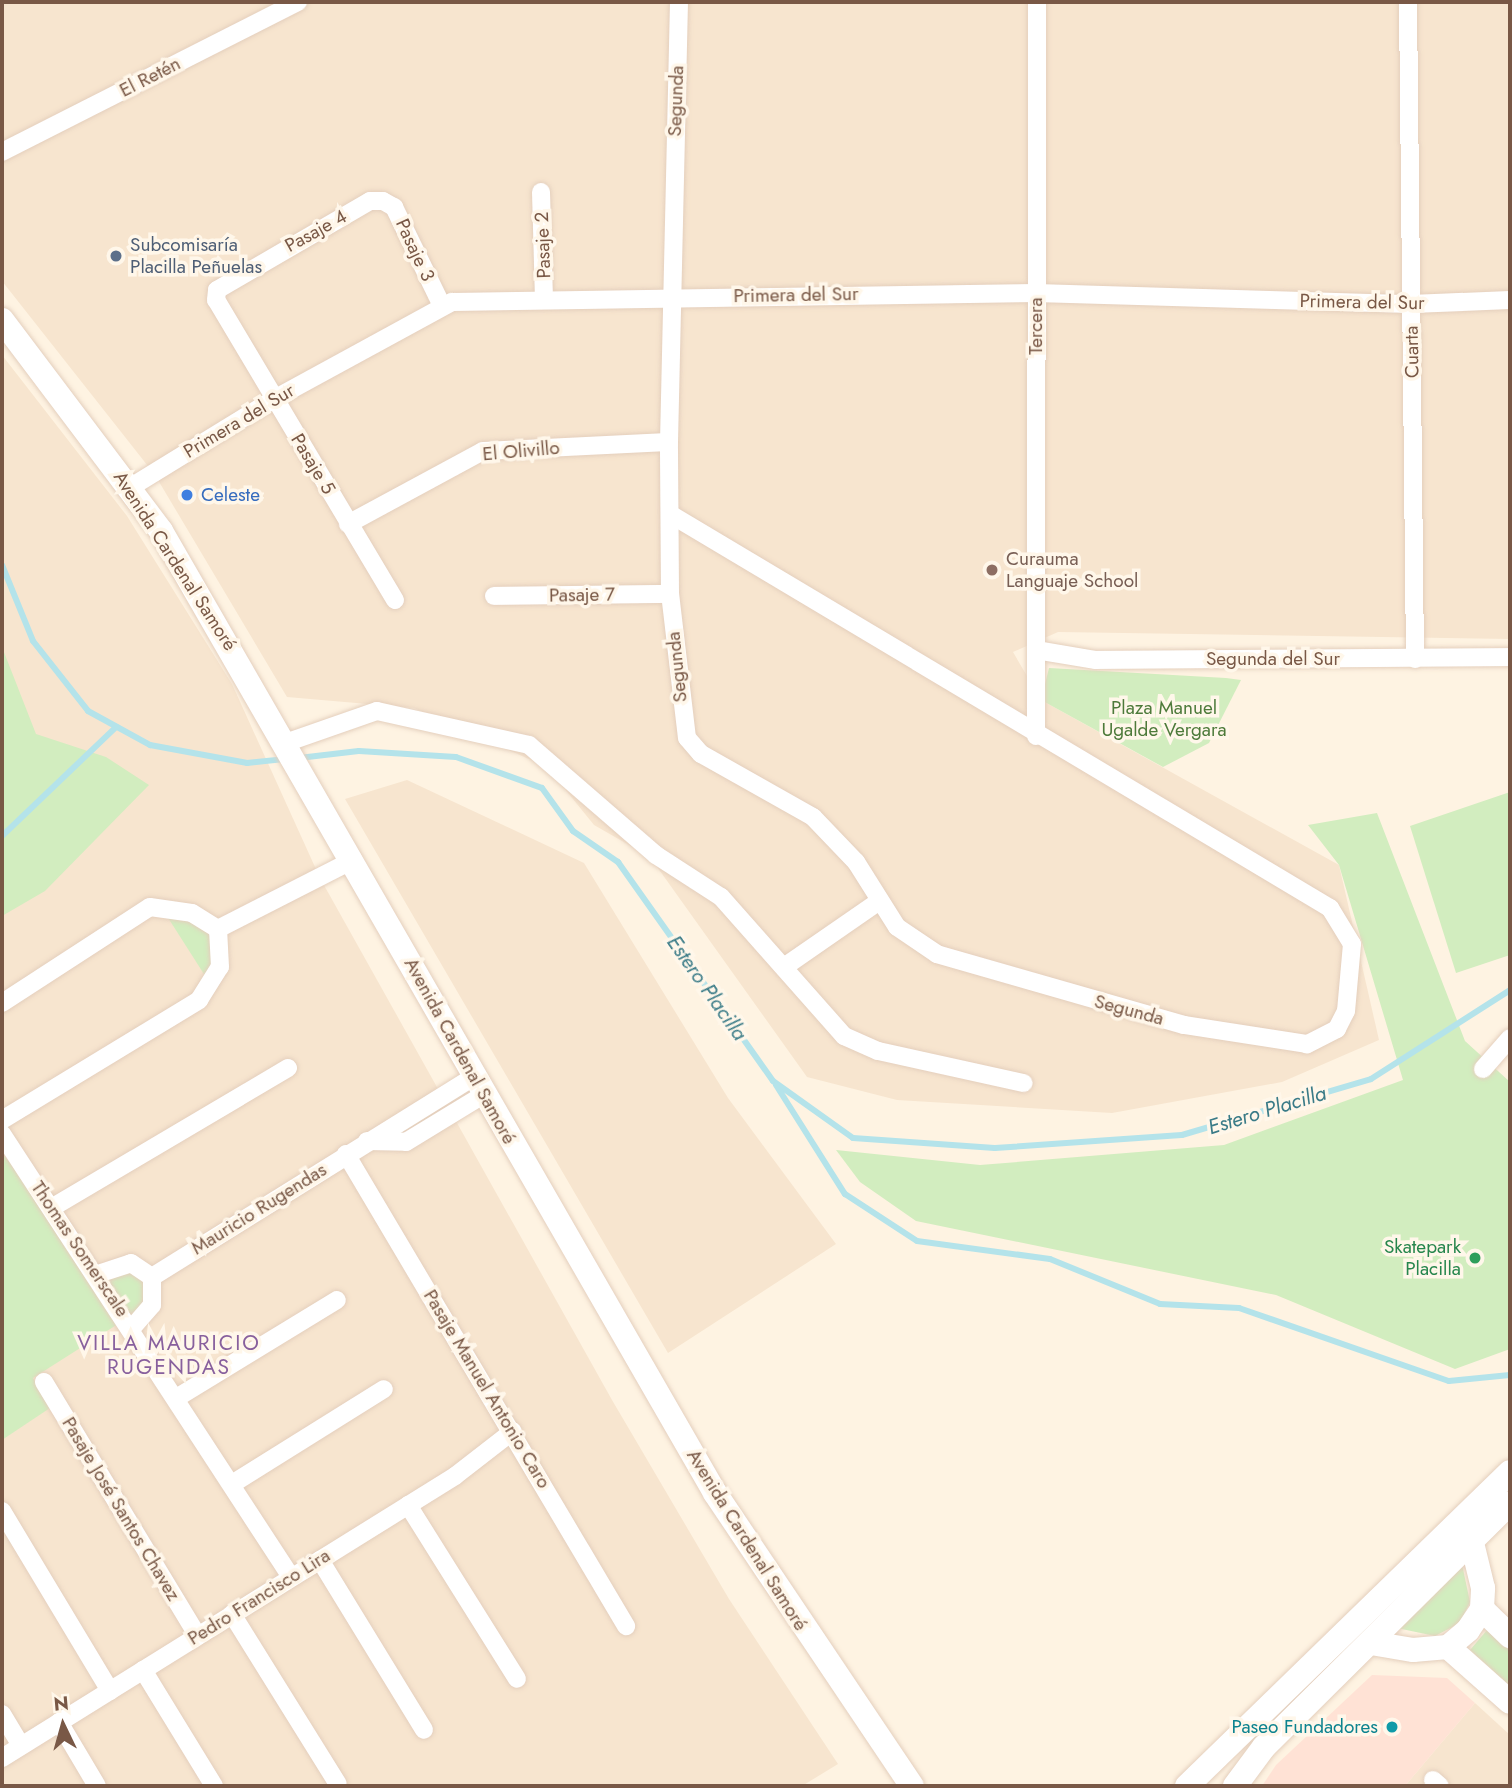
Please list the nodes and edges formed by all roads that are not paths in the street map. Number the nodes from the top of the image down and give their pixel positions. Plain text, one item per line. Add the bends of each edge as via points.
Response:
1 (298, 2) edge
2 (679, 2) edge
3 (1037, 2) edge
4 (1408, 2) edge
5 (2, 152) edge
6 (541, 192) dead end
7 (383, 201) joint
8 (217, 290) joint
9 (1037, 293) junction
10 (671, 296) junction
11 (544, 298) junction
12 (1510, 300) edge
13 (441, 304) junction
14 (1411, 304) junction
15 (2, 320) edge
16 (274, 399) junction
17 (669, 442) junction
18 (131, 487) junction
19 (670, 514) junction
20 (348, 524) junction
21 (670, 594) junction
22 (495, 596) dead end
23 (395, 600) dead end
24 (1036, 650) junction
25 (1510, 657) edge
26 (1415, 659) junction
27 (1036, 736) junction
28 (288, 741) junction
29 (353, 860) junction
30 (878, 902) junction
31 (218, 929) junction
32 (784, 967) junction
33 (2, 1003) edge
34 (1510, 1038) edge
35 (288, 1068) dead end
36 (1483, 1069) dead end
37 (1024, 1083) dead end
38 (478, 1086) junction
39 (2, 1120) edge
40 (2, 1134) edge
41 (346, 1154) junction
42 (53, 1207) junction
43 (98, 1274) junction
44 (152, 1277) junction
45 (337, 1300) dead end
46 (132, 1328) junction
47 (44, 1382) dead end
48 (384, 1389) dead end
49 (178, 1397) junction
50 (513, 1431) junction
51 (1510, 1472) edge
52 (232, 1483) junction
53 (1510, 1503) edge
54 (408, 1505) junction
55 (2, 1511) edge
56 (1472, 1543) junction
57 (320, 1560) junction
58 (291, 1577) junction
59 (1482, 1609) junction
60 (232, 1614) junction
61 (626, 1626) dead end
62 (198, 1636) junction
63 (1510, 1636) edge
64 (1371, 1643) junction
65 (1448, 1647) junction
66 (143, 1670) junction
67 (517, 1679) dead end
68 (110, 1691) junction
69 (1510, 1702) edge
70 (2, 1714) edge
71 (59, 1722) junction
72 (425, 1730) dead end
73 (21, 1746) junction
74 (2, 1758) edge
75 (338, 1784) dead end
76 (97, 1786) edge
77 (214, 1786) edge
78 (912, 1786) edge
79 (1186, 1786) edge
80 (1235, 1786) edge

1 - 5 street, El Retén
2 - 10 street, Segunda
3 - 9 street, Tercera
4 - 14 street, Cuarta
6 - 11 street, Pasaje 2
7 - 8 street, Pasaje 4 via 370,201
7 - 13 street, Pasaje 3 via 394,207
8 - 16 street, Pasaje 5 via 216,300
9 - 10 street, Primera del Sur
9 - 14 street, Primera del Sur
9 - 24 street, Tercera
10 - 11 street, Primera del Sur
10 - 17 street, Segunda
11 - 13 street, Primera del Sur
12 - 14 street, Primera del Sur
13 - 16 street, Primera del Sur
14 - 26 street, Cuarta
15 - 18 main road, Avenida Cardenal Samoré
16 - 18 street, Primera del Sur
16 - 20 street, Pasaje 5
17 - 19 street, Segunda
17 - 20 street, El Olivillo via 483,451
18 - 28 main road, Avenida Cardenal Samoré
19 - 21 street, Segunda
19 - 27 street, Segunda
20 - 23 street, Pasaje 5
21 - 22 street, Pasaje 7
21 - 30 street, Segunda via 687,738 701,754 819,822 856,862
24 - 26 street, Segunda del Sur via 1096,660
24 - 27 street, Tercera
25 - 26 street, Segunda del Sur
27 - 30 street, Segunda via 1330,908 1345,924 1352,944 1346,1012 1328,1037 1307,1044 1184,1025 937,954 909,937
28 - 29 main road, Avenida Cardenal Samoré
28 - 32 street via 377,711 529,745 656,855 721,897
29 - 31 street
29 - 38 main road, Avenida Cardenal Samoré
30 - 32 street
31 - 33 street via 192,913 150,907
31 - 39 street via 220,967 199,1000
32 - 37 street via 844,1036 878,1051
34 - 36 street
35 - 42 street
38 - 41 street, Mauricio Rugendas via 405,1142 367,1141
38 - 78 main road, Avenida Cardenal Samoré via 715,1493
40 - 42 street, Thomas Somerscale
41 - 44 street, Mauricio Rugendas
41 - 50 street, Pasaje Manuel Antonio Caro
42 - 43 street, Thomas Somerscale
43 - 44 street via 131,1263
43 - 46 street, Thomas Somerscale
44 - 46 street via 152,1305
45 - 49 street
46 - 49 street, Thomas Somerscale
47 - 62 street, Pasaje José Santos Chavez
48 - 52 street
49 - 52 street, Thomas Somerscale
50 - 54 street, Pedro Francisco Lira
50 - 61 street, Pasaje Manuel Antonio Caro
51 - 79 main road
52 - 58 street, Thomas Somerscale
53 - 56 main road
54 - 57 street, Pedro Francisco Lira
54 - 67 street
55 - 68 street
56 - 59 main road
56 - 64 main road
57 - 58 street, Pedro Francisco Lira
57 - 72 street
58 - 60 street, Pedro Francisco Lira
59 - 63 main road
59 - 65 main road
60 - 62 street, Pedro Francisco Lira
60 - 75 street
62 - 66 street, Pedro Francisco Lira
64 - 65 main road via 1412,1650
64 - 80 main road via 1264,1747
65 - 69 main road
66 - 68 street, Pedro Francisco Lira
66 - 77 street
68 - 71 street, Pedro Francisco Lira
70 - 73 street
71 - 73 street, Pedro Francisco Lira
71 - 76 street
73 - 74 street, Pedro Francisco Lira

